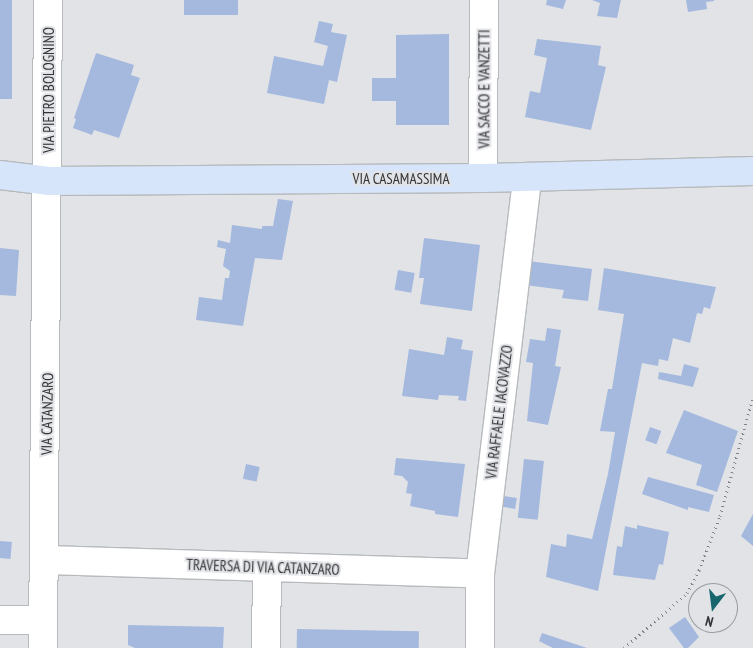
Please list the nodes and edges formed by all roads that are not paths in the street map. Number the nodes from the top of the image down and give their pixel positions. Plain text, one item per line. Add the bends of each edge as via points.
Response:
1 (48, 0) edge
2 (484, 0) edge
3 (753, 171) edge
4 (0, 175) edge
5 (527, 177) junction
6 (483, 178) junction
7 (49, 181) junction
8 (45, 560) junction
9 (268, 567) junction
10 (480, 574) junction
11 (0, 620) edge
12 (43, 620) junction
13 (42, 648) edge
14 (266, 648) edge
15 (480, 648) edge

1 - 7 street, VIA PIETRO BOLOGNINO
2 - 6 street, VIA SACCO E VANZETTI
3 - 5 main road, VIA CASAMASSIMA
4 - 7 main road, VIA CASAMASSIMA
5 - 6 main road, VIA CASAMASSIMA
5 - 10 street, VIA RAFFAELE IACOVAZZO
6 - 7 main road, VIA CASAMASSIMA
7 - 8 street, VIA CATANZARO
8 - 9 street, TRAVERSA DI VIA CATANZARO
8 - 12 street, VIA CATANZARO
9 - 10 street, TRAVERSA DI VIA CATANZARO
9 - 14 street
10 - 15 street, VIA RAFFAELE IACOVAZZO
11 - 12 street
12 - 13 street, VIA CATANZARO

